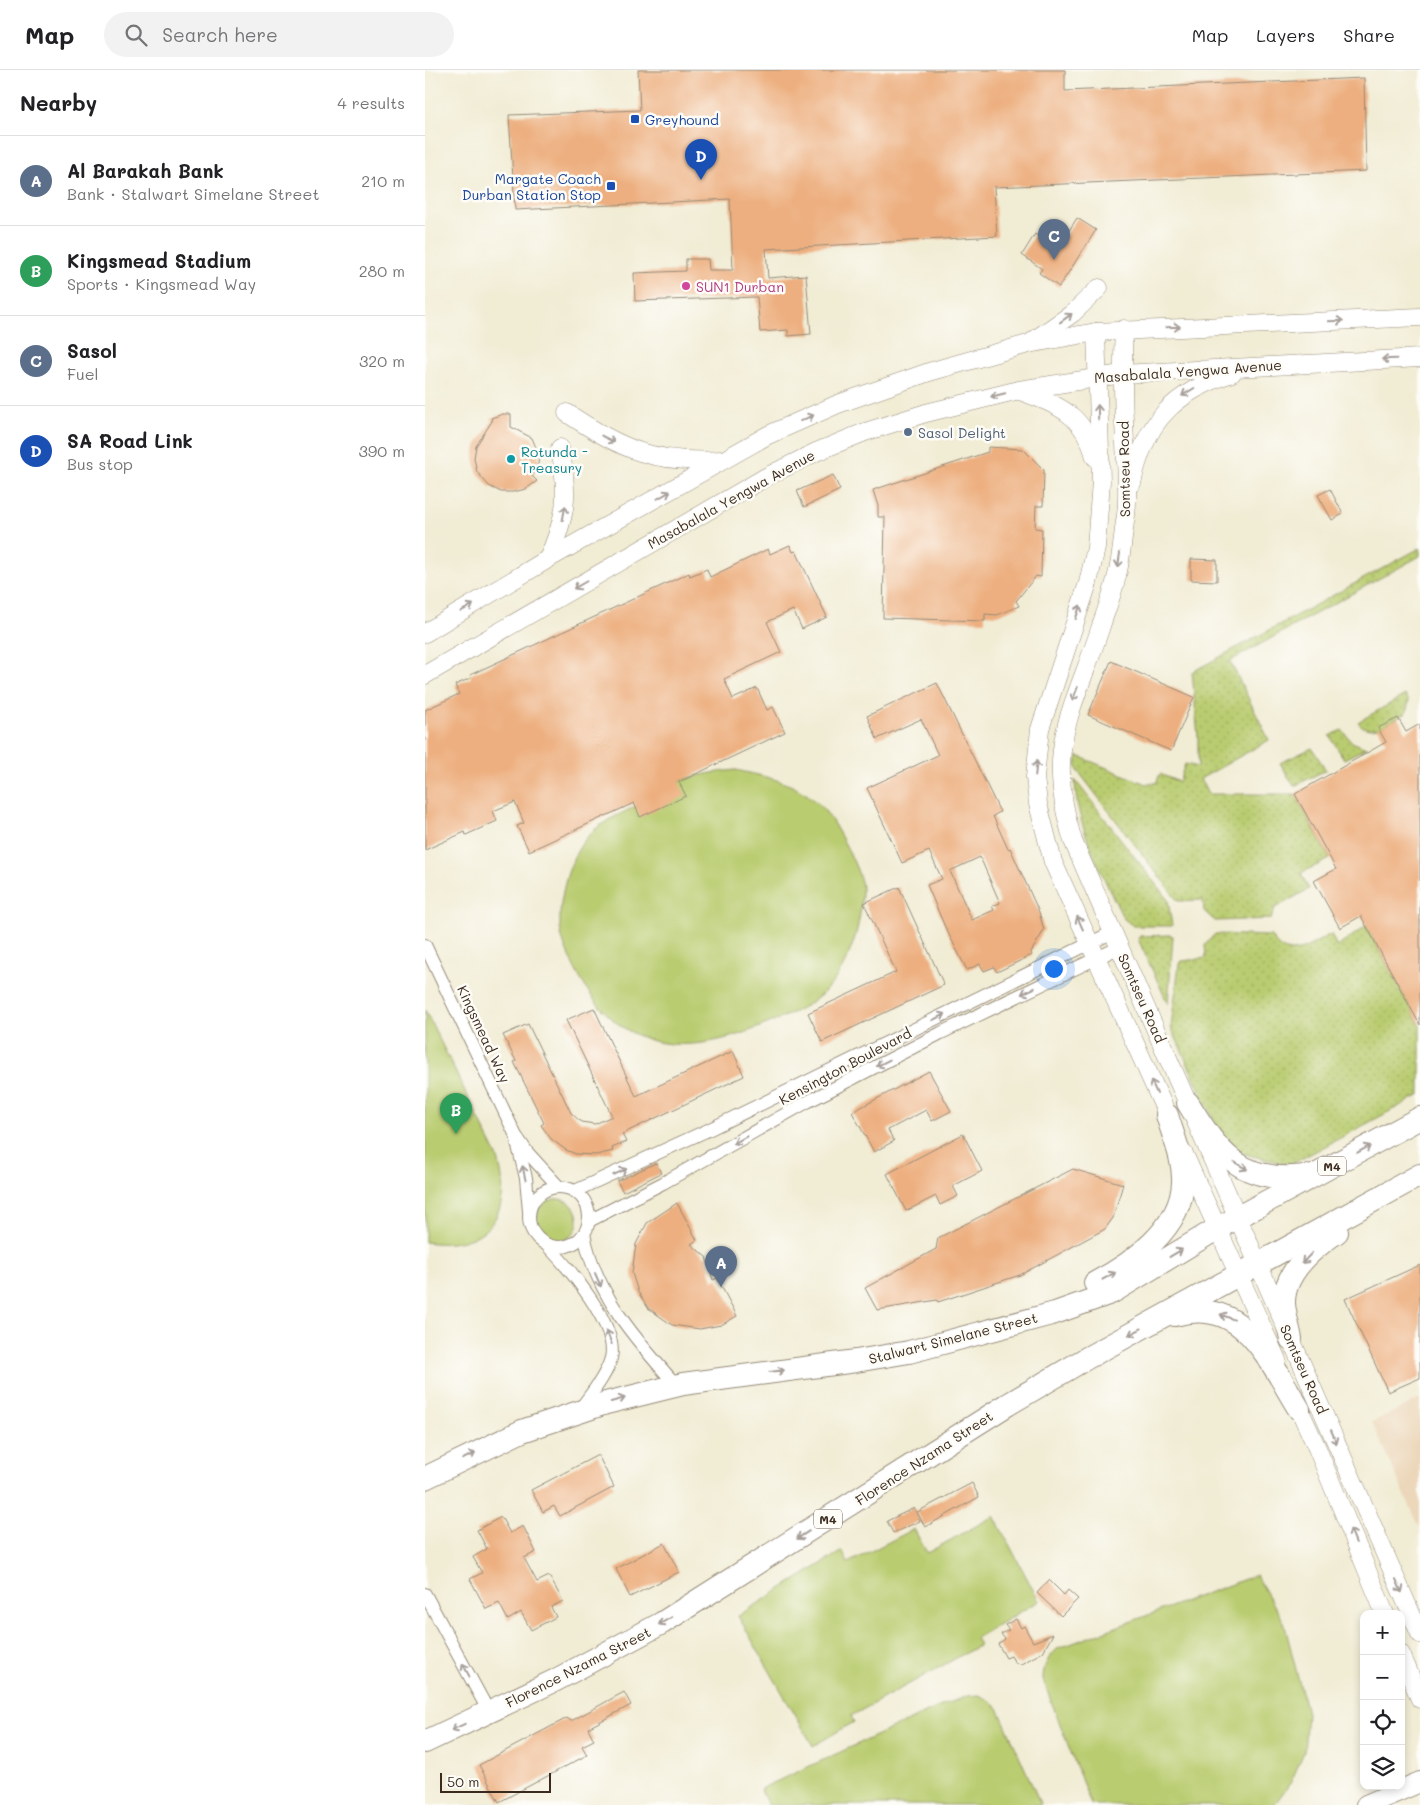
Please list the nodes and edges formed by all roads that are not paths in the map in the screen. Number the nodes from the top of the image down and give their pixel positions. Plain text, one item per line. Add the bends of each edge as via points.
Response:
1 (1099, 288) dead end
2 (1420, 317) edge
3 (1125, 329) junction
4 (1096, 332) junction
5 (1028, 344) junction
6 (1420, 358) edge
7 (1249, 367) junction
8 (1122, 374) junction
9 (1097, 376) junction
10 (1019, 390) junction
11 (567, 413) dead end
12 (560, 448) dead end
13 (726, 460) junction
14 (1101, 510) junction
15 (1126, 511) junction
16 (549, 559) junction
17 (425, 633) edge
18 (425, 675) edge
19 (1116, 939) junction
20 (425, 945) edge
21 (1093, 950) junction
22 (1188, 1103) junction
23 (1167, 1115) junction
24 (1420, 1118) edge
25 (516, 1136) junction
26 (1317, 1175) junction
27 (1418, 1176) edge
28 (558, 1186) junction
29 (575, 1191) junction
30 (529, 1211) junction
31 (589, 1221) junction
32 (1228, 1223) junction
33 (584, 1234) junction
34 (546, 1244) junction
35 (1249, 1270) junction
36 (1055, 1313) junction
37 (1158, 1319) junction
38 (1291, 1339) junction
39 (677, 1385) junction
40 (1299, 1409) junction
41 (579, 1411) junction
42 (425, 1478) edge
43 (425, 1594) edge
44 (1383, 1610) edge
45 (1420, 1634) edge
46 (1401, 1655) edge
47 (1420, 1699) edge
48 (489, 1712) junction
49 (425, 1742) edge
50 (1420, 1782) edge
51 (1366, 1805) edge

5 -> 1 main road via 1073,313
3 -> 2 main road
3 - 4 main road
3 - 8 main road, Somtseu Road
4 - 5 main road
4 - 9 main road, Somtseu Road
13 -> 5 main road via 768,435 838,404 929,372
6 -> 7 main road, Masabalala Yengwa Avenue
7 - 8 main road, Masabalala Yengwa Avenue
7 -> 15 main road via 1197,387 1163,413 1150,431 1140,454
8 - 9 main road, Masabalala Yengwa Avenue
8 - 15 main road, Somtseu Road
9 - 10 main road, Masabalala Yengwa Avenue
14 -> 9 main road, Somtseu Road
10 - 14 main road via 1069,413 1082,427 1095,458
10 -> 18 main road, Masabalala Yengwa Avenue via 926,413 816,452 766,477
11 -> 13 main road via 598,434 645,454 681,461
16 -> 12 main road via 565,515 565,477
16 -> 13 main road
21 -> 14 main road, Somtseu Road via 1053,862 1038,804 1035,777 1040,728 1088,583
15 -> 19 main road, Somtseu Road via 1118,572 1072,703 1060,760 1067,822
17 -> 16 main road
19 - 21 street, Kensington Boulevard
19 - 22 main road, Somtseu Road
20 - 25 street, Kingsmead Way
23 -> 21 main road, Somtseu Road
29 -> 21 street, Kensington Boulevard
21 -> 31 street, Kensington Boulevard
22 -> 26 highway via 1208,1136 1235,1163 1248,1171 1277,1178
22 - 32 main road, Somtseu Road
23 - 32 main road, Somtseu Road
36 -> 23 highway via 1078,1292 1114,1274 1138,1255 1169,1222 1179,1203 1183,1184 1182,1164
26 -> 24 highway, Stalwart Simelane Street / M4
25 - 28 street, Kingsmead Way
30 -> 25 street, Kingsmead Way via 526,1178
26 - 32 highway, Stalwart Simelane Street / M4
27 - 35 highway, M4
27 -> 38 highway via 1334,1234 1298,1267 1285,1292 1284,1305
28 - 29 street
28 - 30 street via 536,1196
29 - 31 street via 586,1204
30 - 34 street via 533,1234
31 - 33 street
32 - 35 main road, Somtseu Road
36 -> 32 highway, Stalwart Simelane Street / M4 via 1111,1293
33 - 34 street via 569,1246
33 -> 39 street via 589,1259 601,1286 631,1333
41 -> 34 street via 608,1366 612,1346 588,1295
35 - 37 highway, Florence Nzama Street / M4
35 - 38 main road, Somtseu Road
35 - 40 main road, Somtseu Road
39 -> 36 highway, Stalwart Simelane Street / M4 via 909,1352
40 -> 37 highway via 1249,1331 1235,1320 1201,1312 1184,1312
37 -> 48 highway, Florence Nzama Street / M4 via 1007,1405 670,1619
38 -> 45 main road, Somtseu Road
41 -> 39 highway, Stalwart Simelane Street / M4
44 -> 40 main road, Somtseu Road
42 -> 41 highway, Stalwart Simelane Street / M4 via 522,1431
48 -> 43 street
46 - 47 main road
48 -> 49 highway, Florence Nzama Street / M4
50 - 51 main road

